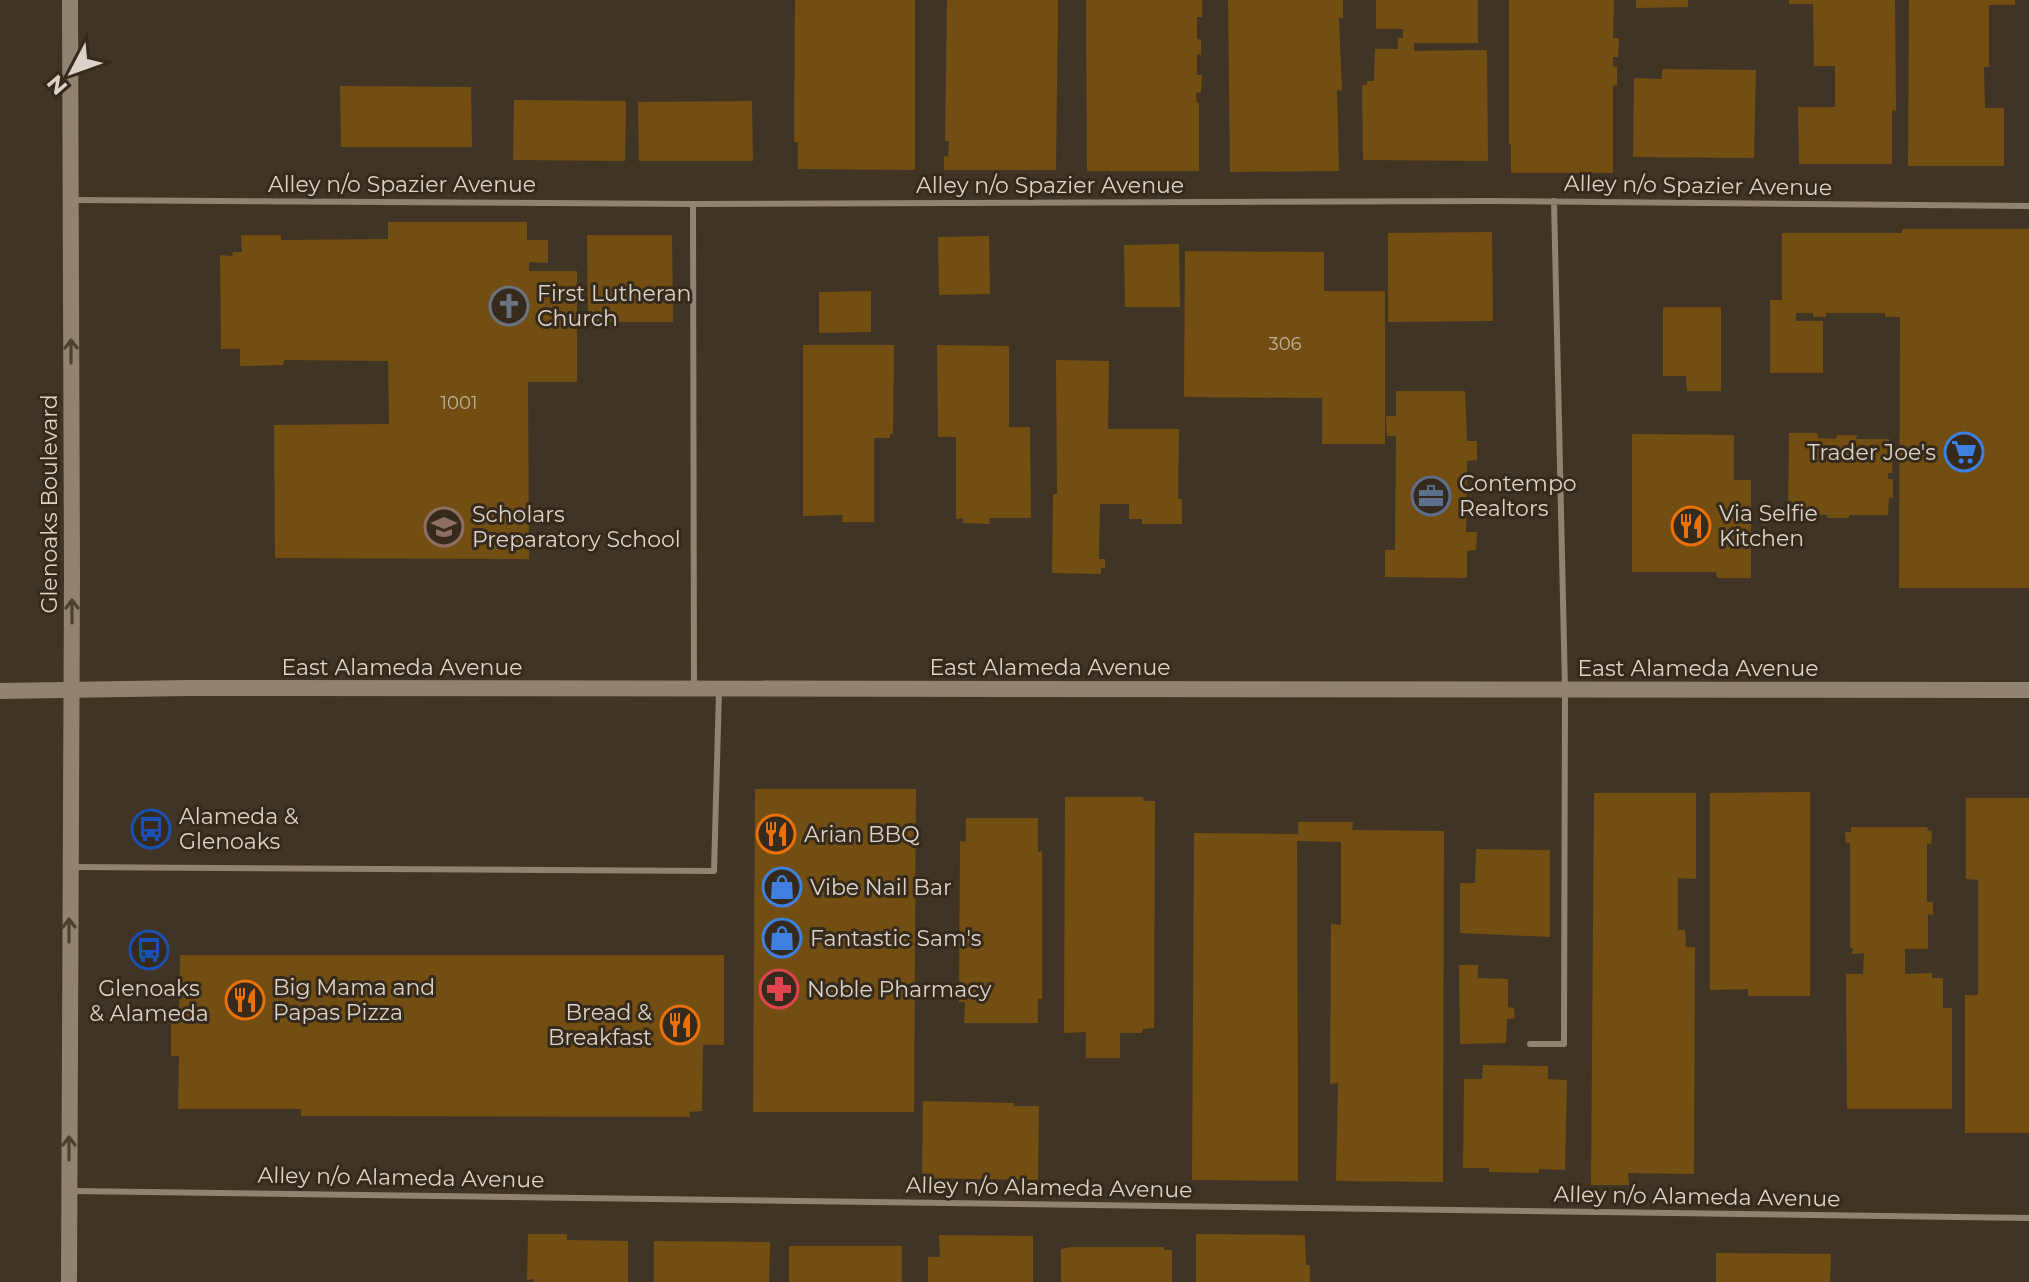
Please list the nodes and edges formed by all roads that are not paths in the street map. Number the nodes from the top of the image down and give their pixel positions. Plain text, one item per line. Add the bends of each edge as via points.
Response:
1 (70, 0) edge
2 (71, 200) junction
3 (1554, 201) junction
4 (693, 204) junction
5 (2029, 206) edge
6 (71, 689) junction
7 (694, 689) junction
8 (719, 689) junction
9 (1565, 689) junction
10 (2029, 690) edge
11 (0, 691) edge
12 (70, 867) junction
13 (1530, 1044) dead end
14 (69, 1191) junction
15 (2029, 1218) edge
16 (69, 1282) edge

1 - 2 main road, Glenoaks Boulevard
2 - 4 lane, Alley n/o Spazier Avenue
6 -> 2 main road, Glenoaks Boulevard
3 - 4 lane, Alley n/o Spazier Avenue
3 - 5 lane, Alley n/o Spazier Avenue
3 - 9 lane
4 - 7 lane
6 - 7 main road, East Alameda Avenue
6 - 11 main road, East Alameda Avenue
6 - 12 main road, Glenoaks Boulevard
7 - 8 main road, East Alameda Avenue
8 - 9 main road, East Alameda Avenue
8 - 12 lane via 714,871
9 - 10 main road, East Alameda Avenue
9 - 13 lane via 1564,1044
14 -> 12 main road, Glenoaks Boulevard
14 - 15 lane, Alley n/o Alameda Avenue
14 - 16 main road, Glenoaks Boulevard

